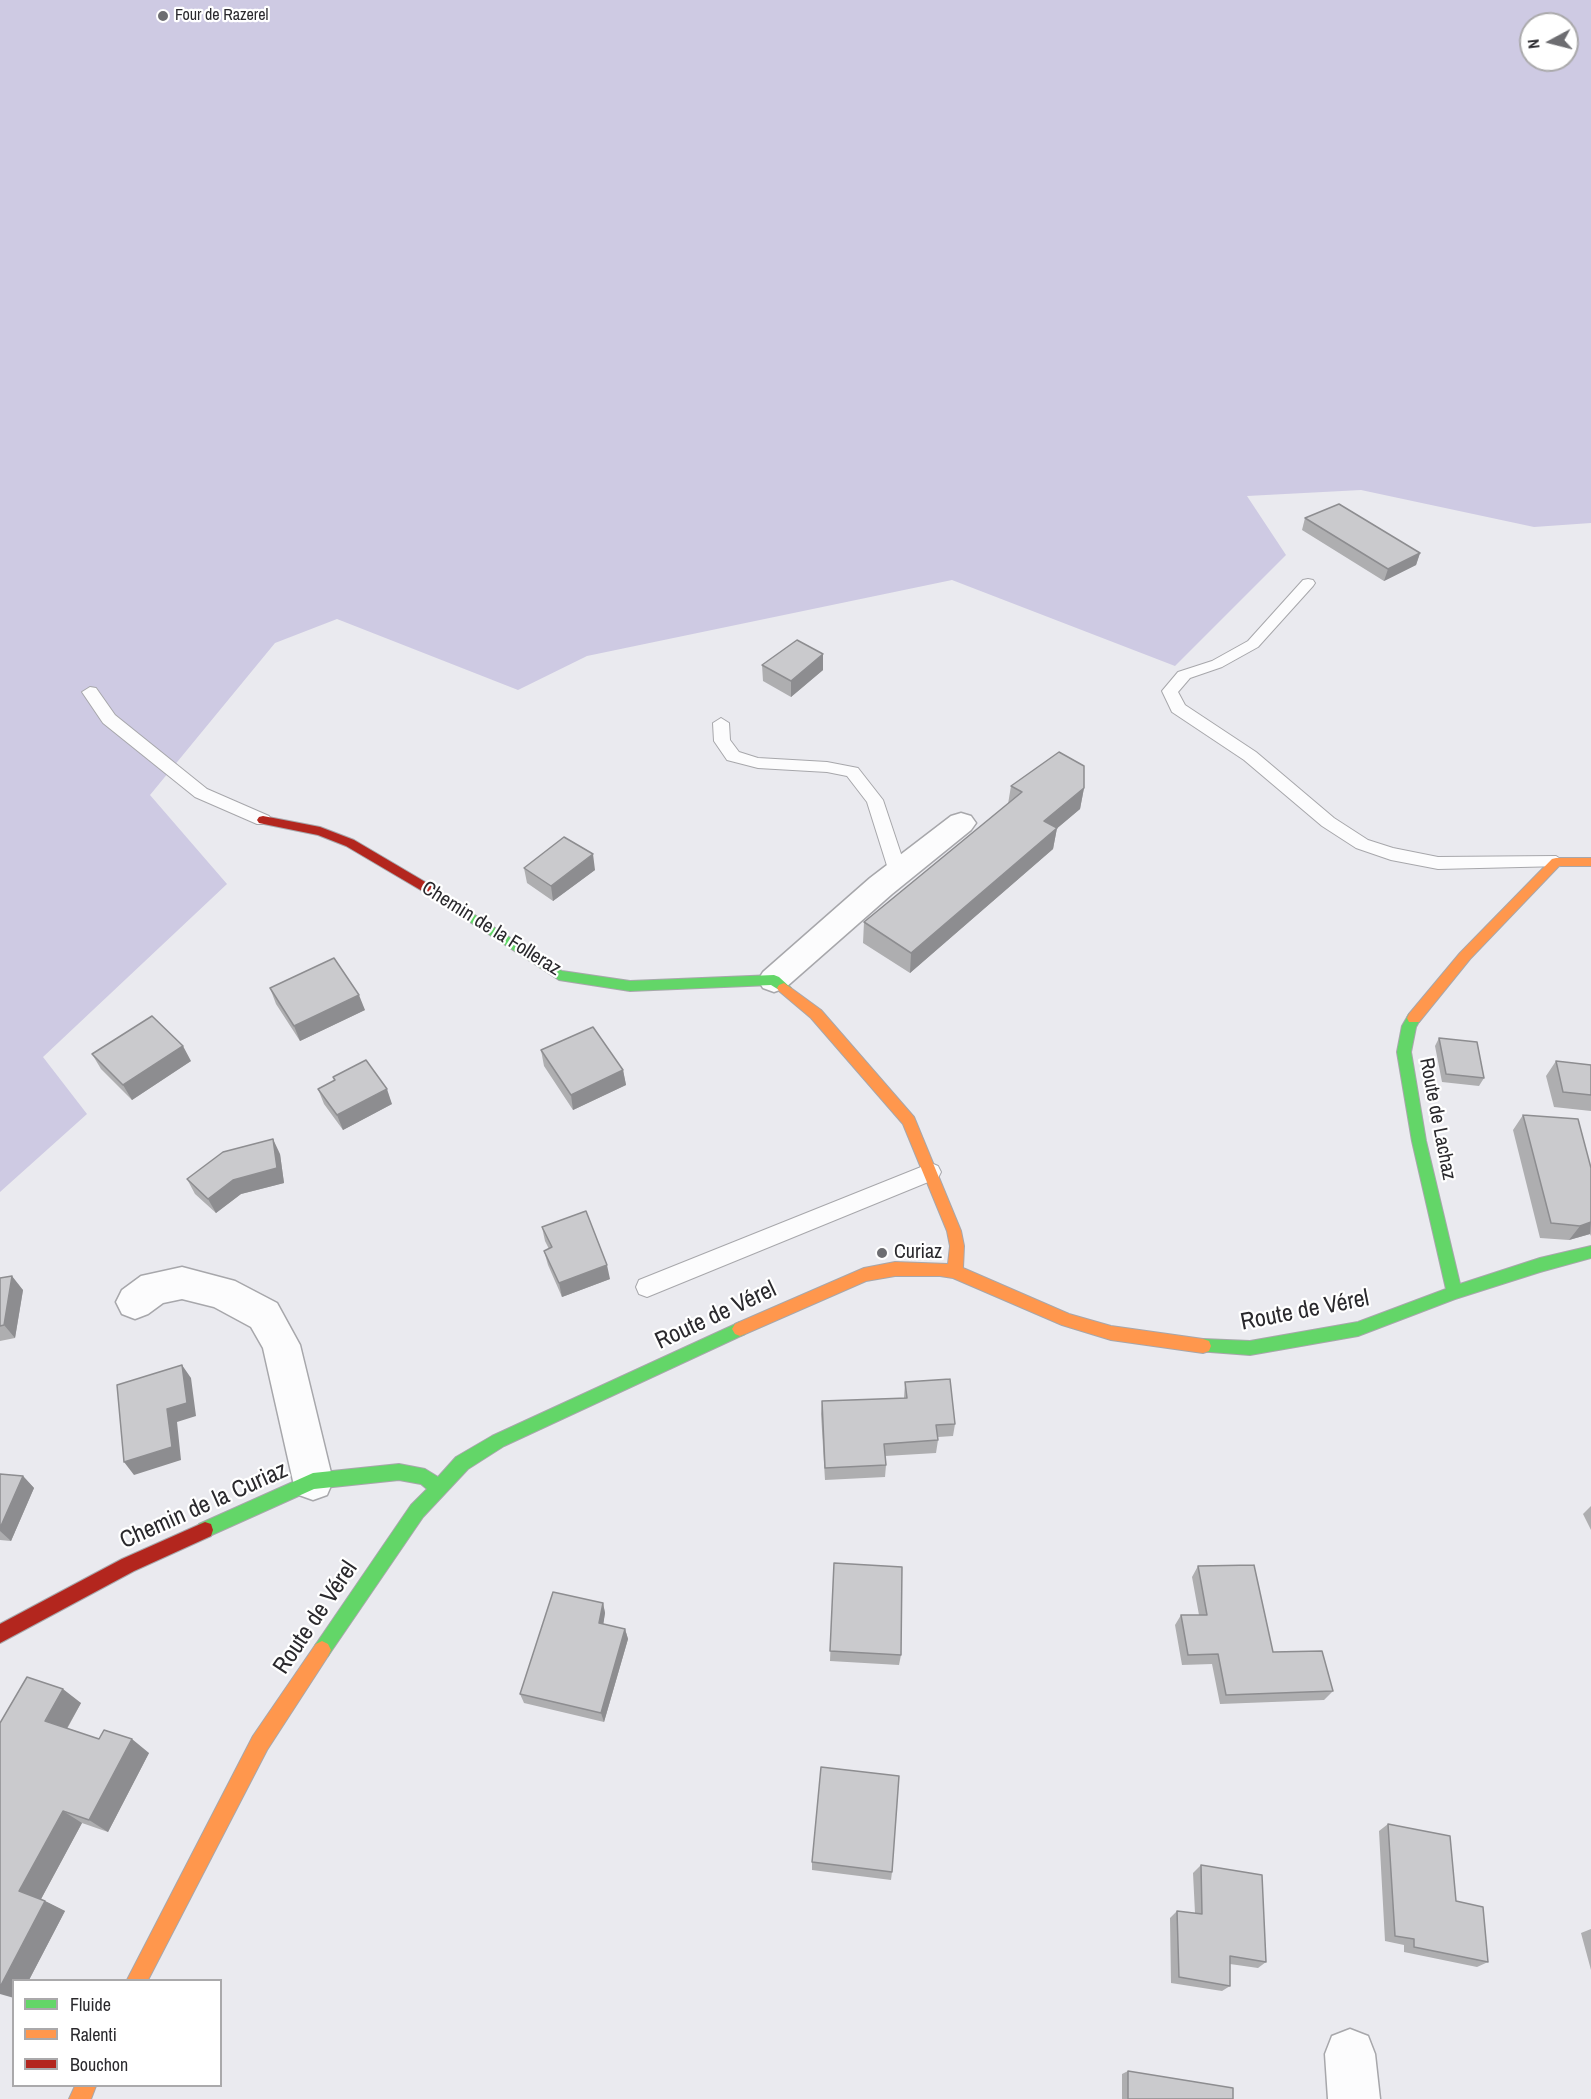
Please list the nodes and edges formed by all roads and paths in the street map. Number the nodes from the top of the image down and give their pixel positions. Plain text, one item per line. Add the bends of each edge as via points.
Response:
1 (1308, 583) dead end
2 (90, 692) dead end
3 (721, 723) dead end
4 (263, 820) joint
5 (961, 823) dead end
6 (1556, 862) junction
7 (1591, 862) edge
8 (898, 873) junction
9 (774, 980) junction
10 (932, 1172) junction
11 (1591, 1252) edge
12 (955, 1272) junction
13 (647, 1287) dead end
14 (1454, 1293) junction
15 (135, 1302) dead end
16 (313, 1481) junction
17 (438, 1487) junction
18 (0, 1634) edge
19 (138, 1979) edge

1 - 6 lane via 1253,644 1217,664 1184,675 1170,691 1178,708 1250,756 1328,822 1362,844 1438,863
2 - 4 lane, Chemin de la Folleraz via 109,719 201,793
3 - 8 lane via 722,741 733,756 758,763 852,772 875,800
4 - 9 street, Chemin de la Folleraz via 320,831 350,843 404,873 559,975 630,986
5 - 8 street
6 - 7 street
6 - 14 street, Route de Lachaz via 1465,956 1408,1026 1404,1052 1419,1140
8 - 9 street
9 - 10 street via 816,1014 909,1121
10 - 12 street via 954,1231
10 - 13 lane
11 - 14 street, Route de Vérel
12 - 14 street, Route de Vérel via 1067,1320 1111,1332 1201,1346 1250,1348 1359,1329
12 - 17 street, Route de Vérel via 896,1269 864,1275 817,1294 498,1441 462,1463
15 - 16 street via 154,1288 182,1283 222,1293 264,1315 281,1346
16 - 17 street, Chemin de la Curiaz via 399,1472 425,1477
16 - 18 street, Chemin de la Curiaz via 128,1564
17 - 19 street, Route de Vérel via 379,1564 260,1743

